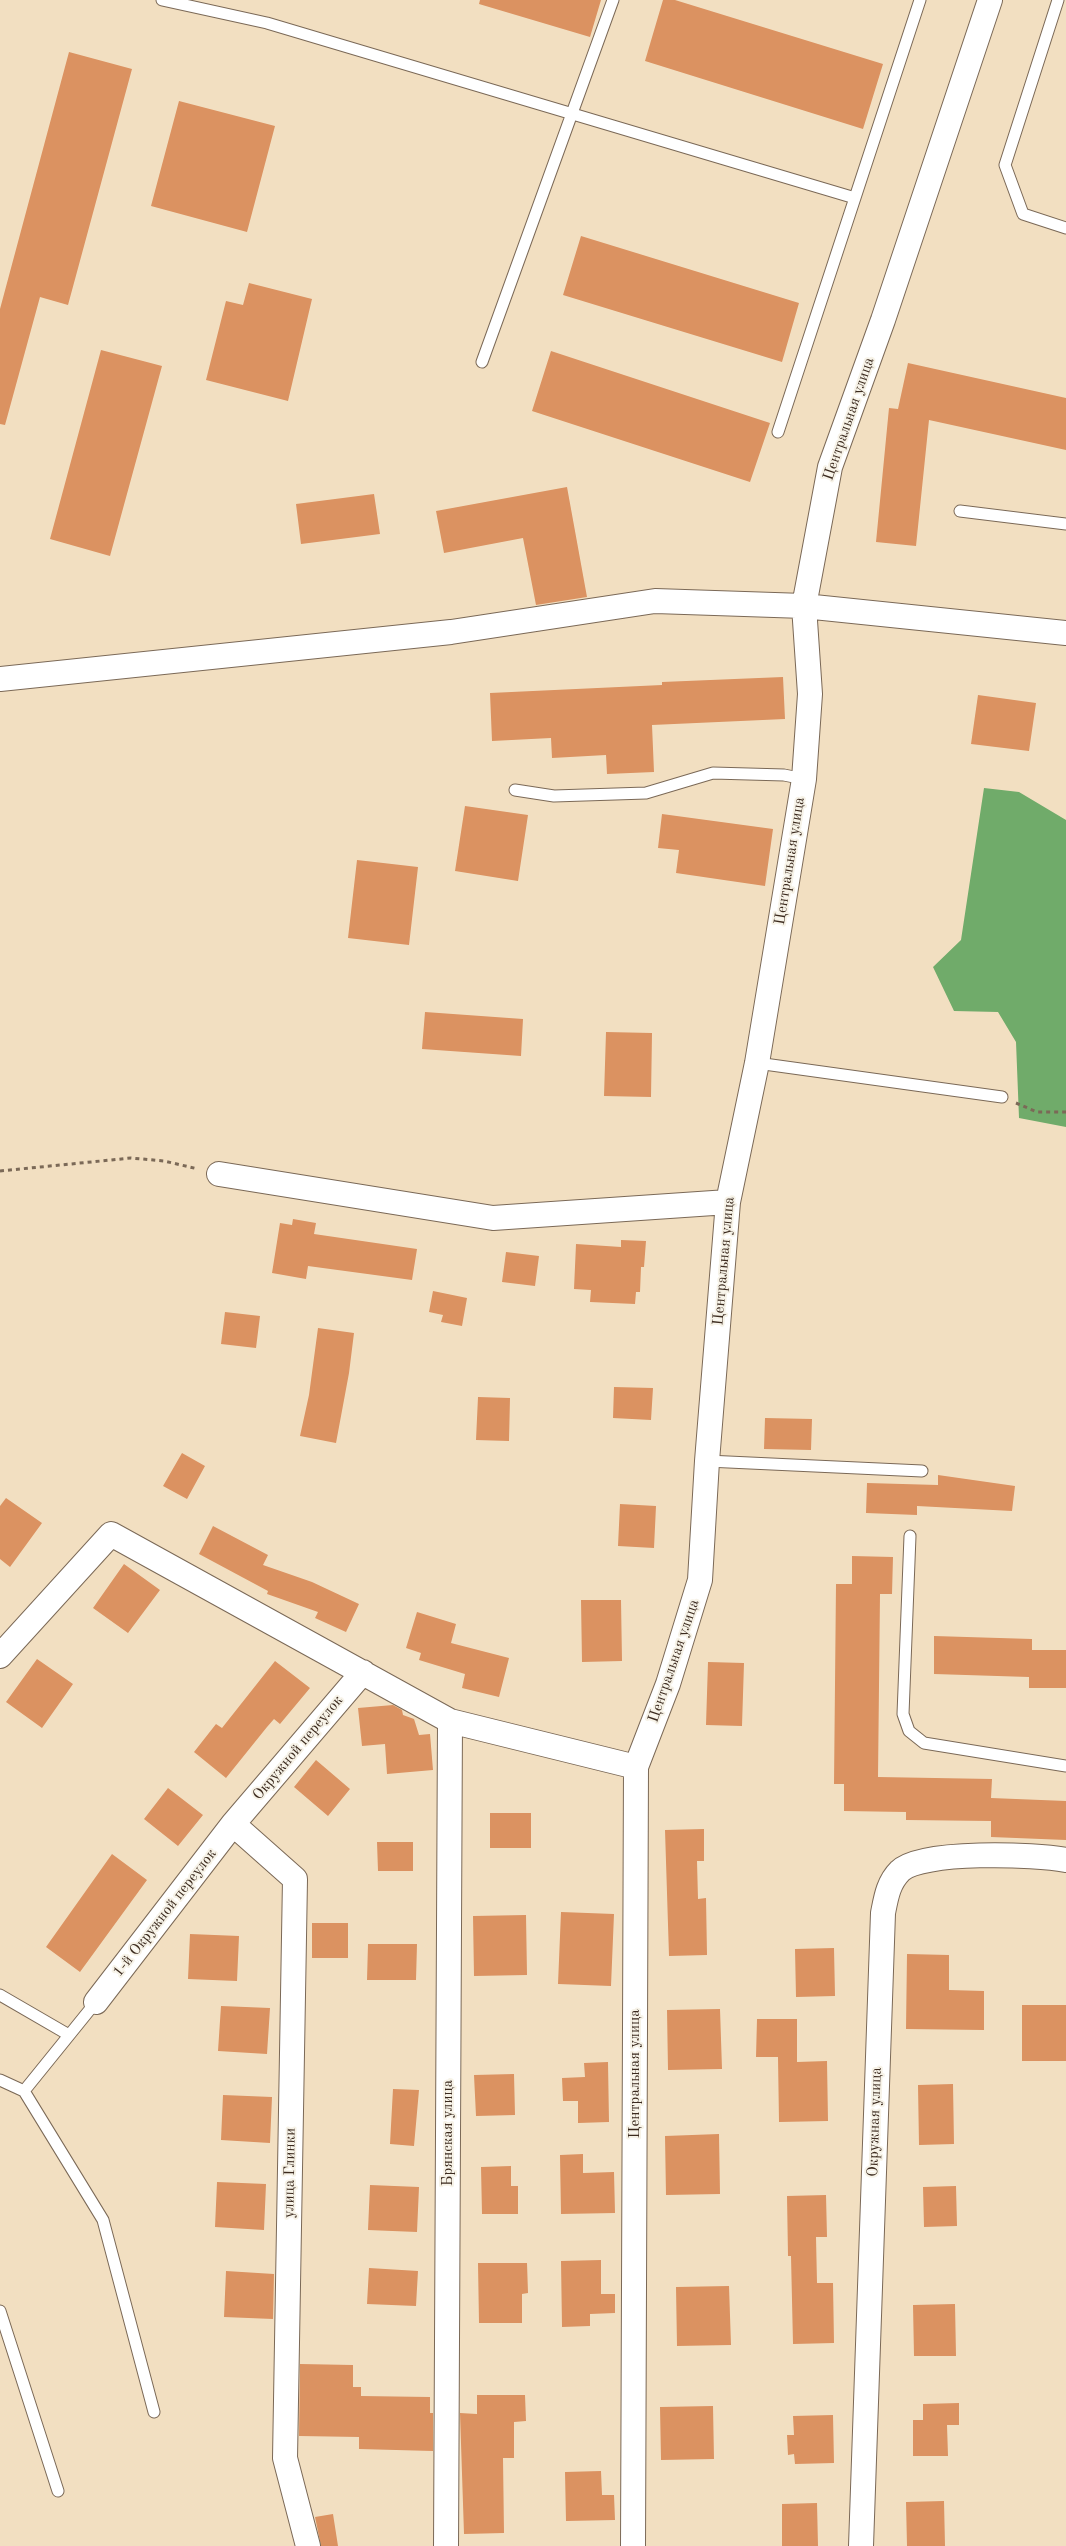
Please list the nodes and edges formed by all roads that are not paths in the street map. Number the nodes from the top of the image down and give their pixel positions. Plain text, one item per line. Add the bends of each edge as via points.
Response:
1 (162, 0) edge
2 (612, 0) edge
3 (920, 0) edge
4 (990, 0) edge
5 (1058, 0) edge
6 (571, 114) junction
7 (855, 198) junction
8 (1066, 228) edge
9 (482, 362) dead end
10 (778, 432) dead end
11 (960, 512) dead end
12 (1066, 524) edge
13 (804, 606) junction
14 (1066, 633) edge
15 (0, 679) edge
16 (804, 779) junction
17 (515, 790) dead end
18 (757, 1064) junction
19 (1002, 1097) road end
20 (219, 1174) road end
21 (728, 1202) junction
22 (707, 1460) junction
23 (922, 1471) dead end
24 (910, 1536) dead end
25 (0, 1656) edge
26 (363, 1672) junction
27 (450, 1721) junction
28 (1066, 1766) edge
29 (636, 1767) junction
30 (233, 1824) junction
31 (1066, 1860) edge
32 (0, 1995) edge
33 (96, 2002) joint
34 (69, 2035) junction
35 (0, 2080) edge
36 (24, 2091) junction
37 (0, 2311) edge
38 (154, 2412) dead end
39 (58, 2491) dead end
40 (308, 2546) edge
41 (446, 2546) edge
42 (633, 2546) edge
43 (861, 2546) edge

1 - 6 lane via 267,23
2 - 6 lane
3 - 7 lane
4 - 13 street, Центральная улица via 830,467
5 - 8 lane via 1005,165 1023,214
6 - 7 lane
6 - 9 lane
7 - 10 lane
11 - 12 lane
13 - 14 street
13 - 15 street via 655,601 451,632
13 - 16 street, Центральная улица via 810,694
16 - 17 lane via 784,775 713,773 646,793 554,796
16 - 18 street, Центральная улица
18 - 19 lane
18 - 21 street, Центральная улица
20 - 21 street via 493,1218
21 - 22 street, Центральная улица
22 - 23 lane
22 - 29 street, Центральная улица via 697,1593 668,1684
24 - 28 lane via 903,1714 908,1731 924,1743
25 - 26 street via 111,1534
26 - 27 street
26 - 30 street, Окружной переулок
27 - 29 street
27 - 41 street, Брянская улица
29 - 42 street, Центральная улица
30 - 33 street, 1-й Окружной переулок
30 - 40 street, улица Глинки via 295,1879 285,2458
31 - 43 street, Окружная улица via 992,1854 933,1860 901,1869 889,1885 882,1913
32 - 34 lane
33 - 34 lane
34 - 36 lane
35 - 36 lane
36 - 38 lane via 103,2220
37 - 39 lane

